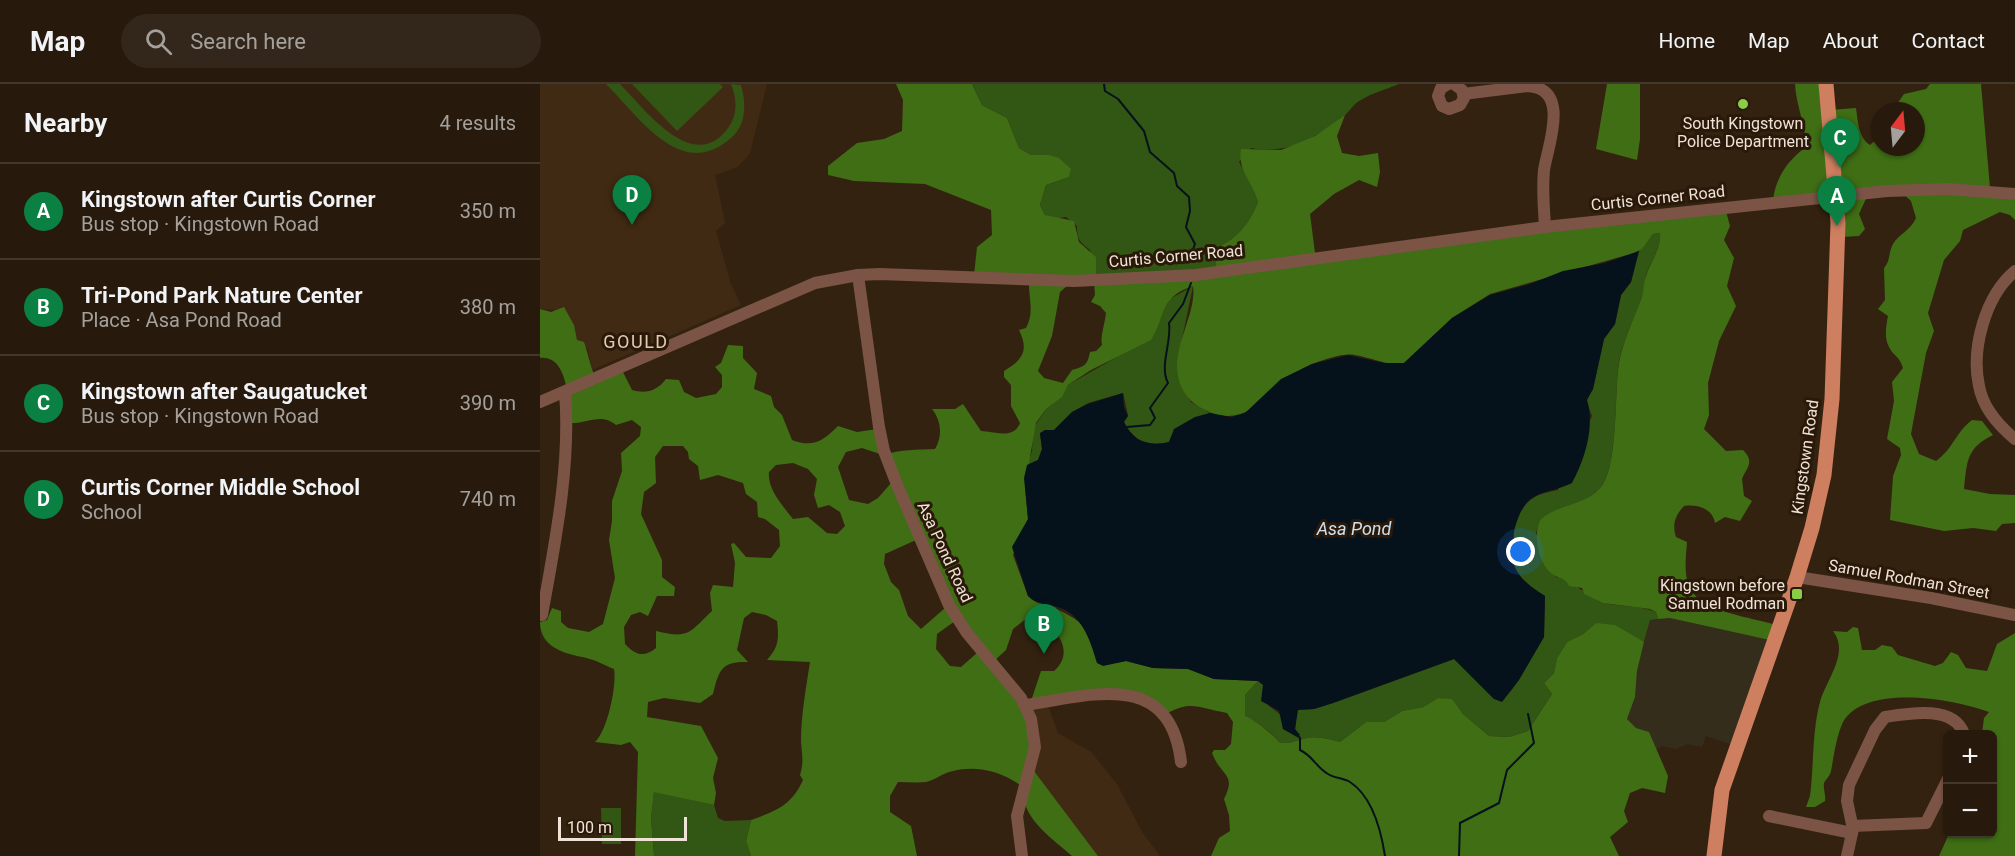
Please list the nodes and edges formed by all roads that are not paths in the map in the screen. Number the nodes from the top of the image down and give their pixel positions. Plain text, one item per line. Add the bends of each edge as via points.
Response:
1 (1448, 84) edge
2 (1454, 84) edge
3 (1826, 84) edge
4 (1463, 94) junction
5 (2015, 194) edge
6 (1837, 197) junction
7 (1545, 227) junction
8 (2015, 271) edge
9 (858, 275) junction
10 (566, 392) junction
11 (540, 402) edge
12 (2015, 439) edge
13 (1797, 577) junction
14 (542, 615) edge
15 (2015, 615) edge
16 (1026, 705) junction
17 (1961, 730) edge
18 (1181, 762) dead end
19 (1945, 784) edge
20 (1769, 816) dead end
21 (1852, 830) junction
22 (1022, 856) edge
23 (1713, 856) edge
24 (1847, 856) edge

1 - 4 street via 1438,96 1446,108 1460,105
2 - 4 street
3 - 6 main road, Kingstown Road
4 - 7 street via 1528,86 1536,87 1550,99 1554,118 1544,171
5 - 6 street, Curtis Corner Road via 1947,189
6 - 7 street, Curtis Corner Road
6 - 13 main road, Kingstown Road via 1838,286 1828,446 1812,528
7 - 9 street, Curtis Corner Road via 1196,275 1074,281 950,274
8 - 12 street via 1992,300 1983,324 1978,358 1979,387 1989,413
9 - 10 street, Curtis Corner Road via 815,283
9 - 16 street, Asa Pond Road via 879,427 898,487 949,605
10 - 11 street, Curtis Corner Road
10 - 14 street via 561,484
13 - 15 street, Samuel Rodman Street
13 - 23 main road, Kingstown Road via 1722,790
16 - 18 street via 1105,693 1141,699 1163,712 1171,722
16 - 22 street, Asa Pond Road via 1035,747 1017,816
17 - 21 street via 1945,715 1886,717 1875,730 1850,785 1847,801
19 - 21 street via 1926,823
20 - 21 street
21 - 24 street

